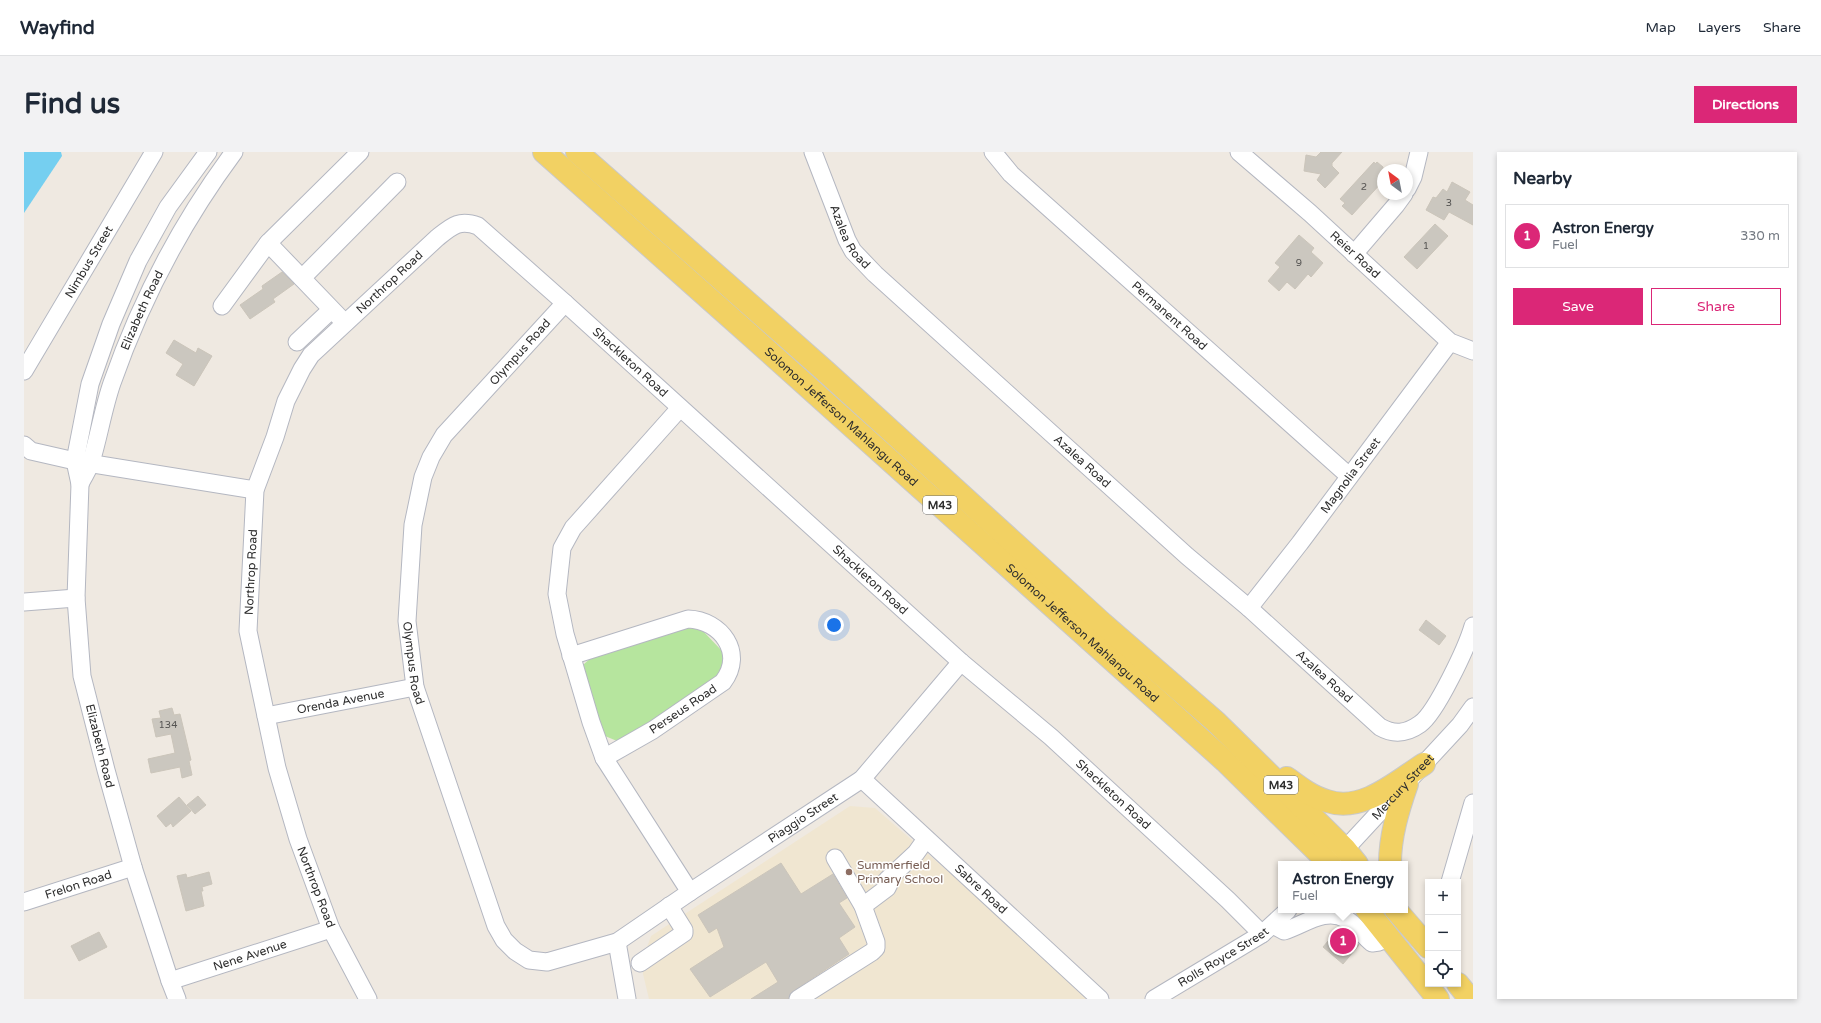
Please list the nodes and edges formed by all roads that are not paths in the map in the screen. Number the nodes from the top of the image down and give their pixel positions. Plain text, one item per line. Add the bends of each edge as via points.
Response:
1 (154, 152) edge
2 (208, 152) edge
3 (234, 152) edge
4 (360, 152) edge
5 (544, 152) edge
6 (577, 152) edge
7 (813, 152) edge
8 (993, 152) edge
9 (1239, 152) edge
10 (1419, 152) edge
11 (1413, 173) edge
12 (397, 182) dead end
13 (1400, 200) edge
14 (478, 226) joint
15 (268, 243) junction
16 (1354, 254) junction
17 (302, 278) junction
18 (565, 303) junction
19 (222, 306) dead end
20 (331, 310) junction
21 (345, 323) junction
22 (297, 342) dead end
23 (1450, 342) junction
24 (1473, 351) edge
25 (24, 371) edge
26 (680, 408) junction
27 (24, 445) edge
28 (83, 462) junction
29 (1349, 476) junction
30 (254, 490) junction
31 (76, 598) junction
32 (24, 602) edge
33 (1249, 608) junction
34 (1473, 626) edge
35 (571, 656) junction
36 (962, 662) junction
37 (415, 687) junction
38 (1473, 707) edge
39 (266, 716) junction
40 (1243, 747) junction
41 (604, 758) junction
42 (1424, 764) junction
43 (862, 780) junction
44 (1407, 784) junction
45 (1473, 803) edge
46 (926, 839) junction
47 (835, 858) dead end
48 (1341, 860) edge
49 (1390, 861) edge
50 (133, 867) junction
51 (1451, 879) edge
52 (690, 892) junction
53 (24, 902) edge
54 (669, 906) junction
55 (863, 906) junction
56 (1285, 913) edge
57 (1369, 913) edge
58 (1399, 913) edge
59 (1407, 913) edge
60 (331, 929) junction
61 (1268, 930) junction
62 (1390, 938) junction
63 (617, 942) junction
64 (1425, 942) edge
65 (1425, 944) edge
66 (640, 963) dead end
67 (170, 981) junction
68 (1460, 987) edge
69 (177, 999) edge
70 (368, 999) edge
71 (627, 999) edge
72 (798, 999) edge
73 (1100, 999) edge
74 (1154, 999) edge
75 (1438, 999) edge
76 (1470, 999) edge

1 - 25 street, Nimbus Street
2 - 28 street, Elizabeth Road via 164,214 138,261 111,324 90,384
3 - 28 street, Elizabeth Road via 208,188 177,240 133,326
4 - 15 street
5 - 48 main road, Solomon Jefferson Mahlangu Road / M43 via 1219,756
6 - 40 main road, Solomon Jefferson Mahlangu Road / M43
7 - 33 street, Azalea Road via 847,240 875,274 1187,556
8 - 29 street, Permanent Road via 1012,174
9 - 16 street, Reier Road
10 - 11 street
12 - 17 street
13 - 16 street
14 - 18 street, Shackleton Road
14 - 21 street, Northrop Road via 467,222 448,229
15 - 17 street
15 - 19 street
16 - 23 street, Reier Road
17 - 20 street
18 - 26 street, Shackleton Road
18 - 37 street, Olympus Road via 444,435 428,464 413,525 409,577 407,621
20 - 21 street
20 - 22 street
21 - 30 street, Northrop Road via 311,355 302,369 286,402
23 - 24 street, Reier Road
23 - 29 street, Magnolia Street
26 - 35 street via 573,528 562,548 557,594
26 - 36 street, Shackleton Road
27 - 28 street via 31,451
28 - 30 street
28 - 31 street, Elizabeth Road
29 - 33 street, Magnolia Street
30 - 39 street, Northrop Road via 248,631
31 - 32 street
31 - 50 street, Elizabeth Road via 82,676
33 - 34 street, Azalea Road via 1334,684 1371,721 1387,731 1396,733 1415,727 1429,714
35 - 41 street
35 - 41 street, Perseus Road via 688,619 700,619 717,630 726,639 731,650 732,662 723,682 653,730
36 - 43 street, Piaggio Street
36 - 61 street, Shackleton Road via 1051,737 1228,900
37 - 39 street, Orenda Avenue
37 - 63 street, Olympus Road via 496,926 504,940 529,960 547,962
38 - 42 street, Mercury Street
39 - 60 street, Northrop Road via 277,768 298,839
40 - 42 main road via 1306,792 1336,803 1350,803 1379,794
40 - 48 main road, Solomon Jefferson Mahlangu Road / M43
41 - 52 street
42 - 44 street, Mercury Street
43 - 46 street, Sabre Road
43 - 52 street, Piaggio Street
44 - 48 street, Mercury Street
44 - 49 main road via 1394,824
45 - 51 street
46 - 55 street via 916,853 887,880 887,888
46 - 73 street, Sabre Road
47 - 55 street
50 - 53 street, Frelon Road
50 - 67 street, Elizabeth Road
52 - 54 street, Piaggio Street
54 - 63 street, Piaggio Street
54 - 66 street via 684,933
55 - 72 street via 876,948
56 - 61 street, Rolls Royce Street
57 - 62 main road
58 - 65 main road
59 - 64 main road
60 - 67 street, Nene Avenue
60 - 70 street, Northrop Road
61 - 62 street via 1284,931 1317,917 1331,916 1345,918 1372,943
61 - 74 street, Rolls Royce Street
62 - 75 main road
63 - 71 street
67 - 69 street, Elizabeth Road
68 - 76 main road

